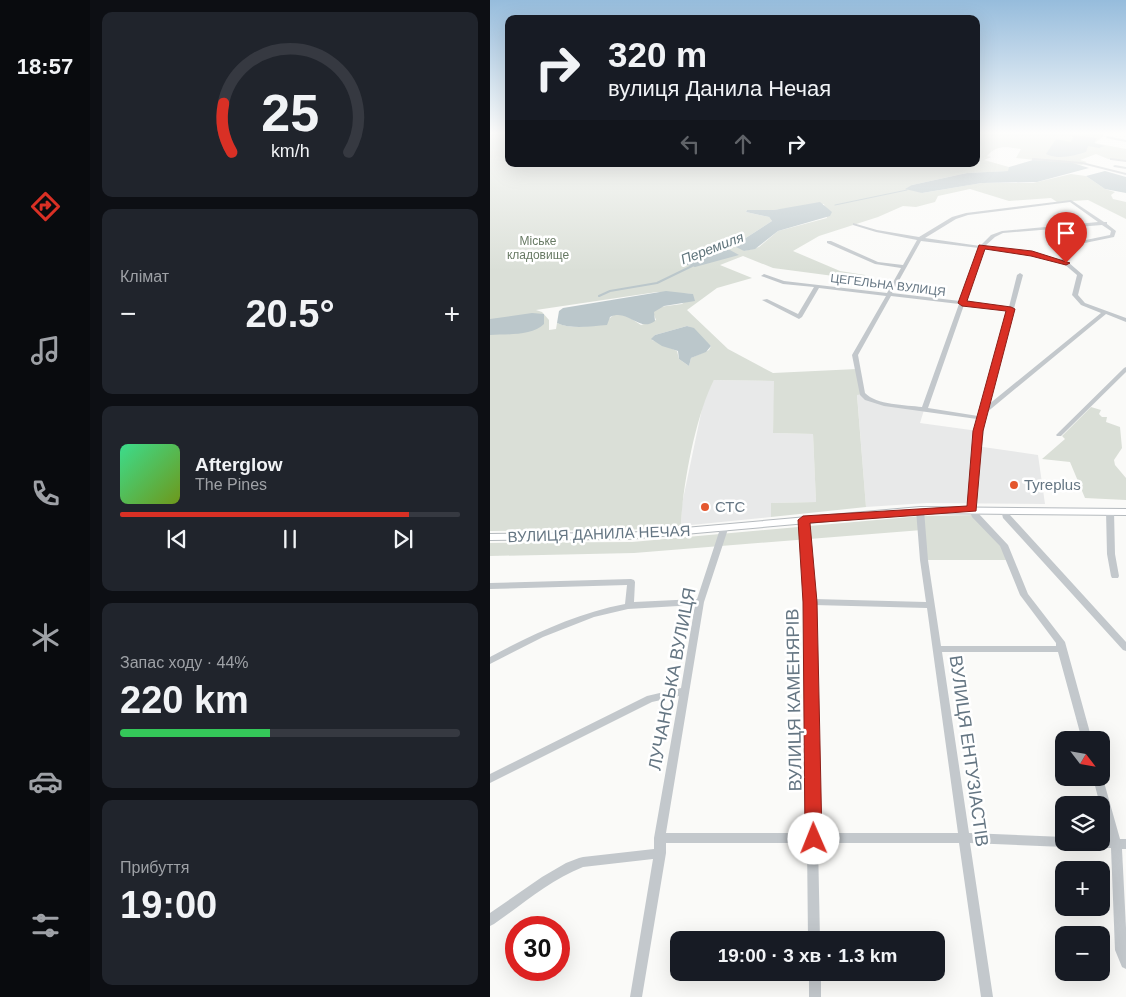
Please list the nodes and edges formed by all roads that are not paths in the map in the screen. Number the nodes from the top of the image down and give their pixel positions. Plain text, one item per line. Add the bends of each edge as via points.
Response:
1 (1105, 223) junction
2 (855, 224) dead end
3 (920, 239) junction
4 (829, 242) dead end
5 (982, 247) junction
6 (1062, 261) junction
7 (904, 267) junction
8 (1020, 274) dead end
9 (764, 276) dead end
10 (817, 286) junction
11 (888, 295) junction
12 (765, 300) dead end
13 (962, 303) junction
14 (1011, 309) junction
15 (1104, 313) junction
16 (1126, 320) edge
17 (1126, 369) edge
18 (924, 410) junction
19 (981, 416) junction
20 (1059, 435) dead end
21 (972, 509) junction
22 (920, 510) junction
23 (1004, 510) junction
24 (1110, 511) junction
25 (1126, 512) edge
26 (803, 520) junction
27 (724, 529) junction
28 (490, 537) edge
29 (1115, 576) dead end
30 (490, 586) edge
31 (700, 602) junction
32 (810, 602) junction
33 (629, 606) junction
34 (931, 606) junction
35 (1126, 648) edge
36 (937, 649) junction
37 (1062, 649) junction
38 (490, 661) edge
39 (684, 691) junction
40 (1085, 731) edge
41 (490, 780) edge
42 (1101, 786) edge
43 (660, 838) junction
44 (965, 838) junction
45 (814, 839) junction
46 (1055, 842) edge
47 (1121, 844) edge
48 (660, 853) junction
49 (490, 920) edge
50 (814, 931) edge
51 (1126, 963) edge
52 (815, 981) edge
53 (636, 997) edge
54 (815, 997) edge
55 (987, 997) edge

1 - 3 street via 1071,201 968,214 954,218
1 - 5 street via 1002,232
1 - 6 street via 1113,228 1114,235 1078,243
2 - 3 street
3 - 5 street
3 - 7 street
4 - 7 street via 877,263
5 - 6 street
5 - 13 street
6 - 15 street via 1080,275 1075,295 1077,300
7 - 11 street
8 - 14 street
9 - 10 street, ЦЕГЕЛЬНА ВУЛИЦЯ
10 - 11 street, ЦЕГЕЛЬНА ВУЛИЦЯ
10 - 12 street via 799,317
11 - 13 street, ЦЕГЕЛЬНА ВУЛИЦЯ
11 - 18 street via 855,355 862,394 880,403
13 - 14 street, ЦЕГЕЛЬНА ВУЛИЦЯ
13 - 18 street
14 - 19 street
15 - 16 street
15 - 19 street
17 - 20 street
18 - 19 street
19 - 21 street
21 - 22 main road, ВУЛИЦЯ ДАНИЛА НЕЧАЯ
21 - 23 main road, ВУЛИЦЯ ДАНИЛА НЕЧАЯ
21 - 37 street via 1004,545 1024,595 1056,634
22 - 26 main road, ВУЛИЦЯ ДАНИЛА НЕЧАЯ
22 - 34 street, ВУЛИЦЯ ЕНТУЗІАСТІВ
23 - 24 main road, ВУЛИЦЯ ДАНИЛА НЕЧАЯ
23 - 35 street
24 - 25 main road, ВУЛИЦЯ ДАНИЛА НЕЧАЯ
24 - 29 street
26 - 27 main road, ВУЛИЦЯ ДАНИЛА НЕЧАЯ
26 - 32 street, ВУЛИЦЯ КАМЕНЯРІВ
27 - 28 main road, ВУЛИЦЯ ДАНИЛА НЕЧАЯ via 628,536
27 - 31 street, ЛУЧАНСЬКА ВУЛИЦЯ
30 - 33 street via 631,582
31 - 33 street
31 - 39 street, ЛУЧАНСЬКА ВУЛИЦЯ
32 - 34 street
32 - 45 street, ВУЛИЦЯ КАМЕНЯРІВ
33 - 38 street via 558,626
34 - 36 street, ВУЛИЦЯ ЕНТУЗІАСТІВ
36 - 37 street
36 - 44 street, ВУЛИЦЯ ЕНТУЗІАСТІВ
37 - 40 street
39 - 41 street via 650,699
39 - 43 street, ЛУЧАНСЬКА ВУЛИЦЯ
42 - 47 street
43 - 45 street
43 - 48 street, ЛУЧАНСЬКА ВУЛИЦЯ
44 - 45 street
44 - 46 street
44 - 55 street, ВУЛИЦЯ ЕНТУЗІАСТІВ
45 - 50 street, ВУЛИЦЯ КАМЕНЯРІВ
47 - 51 street via 1121,950
48 - 49 street via 572,866
48 - 53 street, ЛУЧАНСЬКА ВУЛИЦЯ
52 - 54 street

